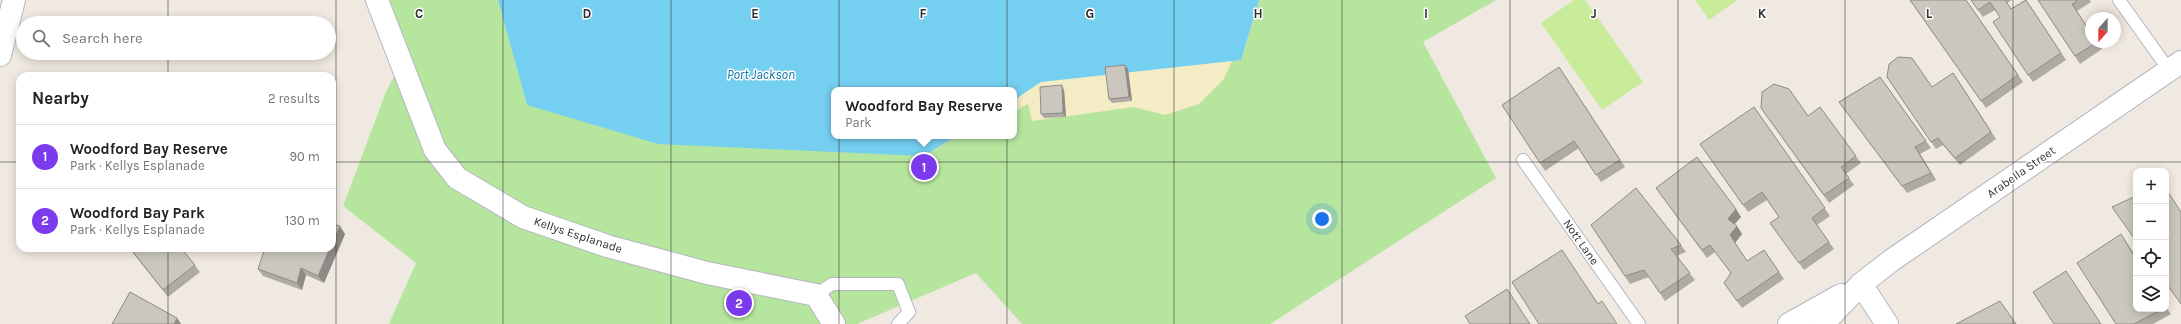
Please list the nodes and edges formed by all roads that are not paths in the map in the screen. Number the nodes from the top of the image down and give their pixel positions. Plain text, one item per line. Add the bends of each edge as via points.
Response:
1 (14, 0) edge
2 (377, 0) edge
3 (2119, 0) edge
4 (0, 55) edge
5 (2175, 66) edge
6 (1524, 160) dead end
7 (1861, 284) junction
8 (816, 296) junction
9 (834, 324) edge
10 (898, 324) edge
11 (1640, 324) edge
12 (1789, 324) edge
13 (1823, 324) edge
14 (1888, 324) edge

1 - 4 street
2 - 8 street, Kellys Esplanade via 435,150 457,178 523,217 607,246 707,274
3 - 5 lane
5 - 7 street, Arabella Street via 1892,260
6 - 11 lane, Nott Lane
7 - 12 street, Arabella Street
7 - 13 street, Arabella Street
7 - 14 street
8 - 9 street
8 - 10 lane via 832,284 898,284 909,312

